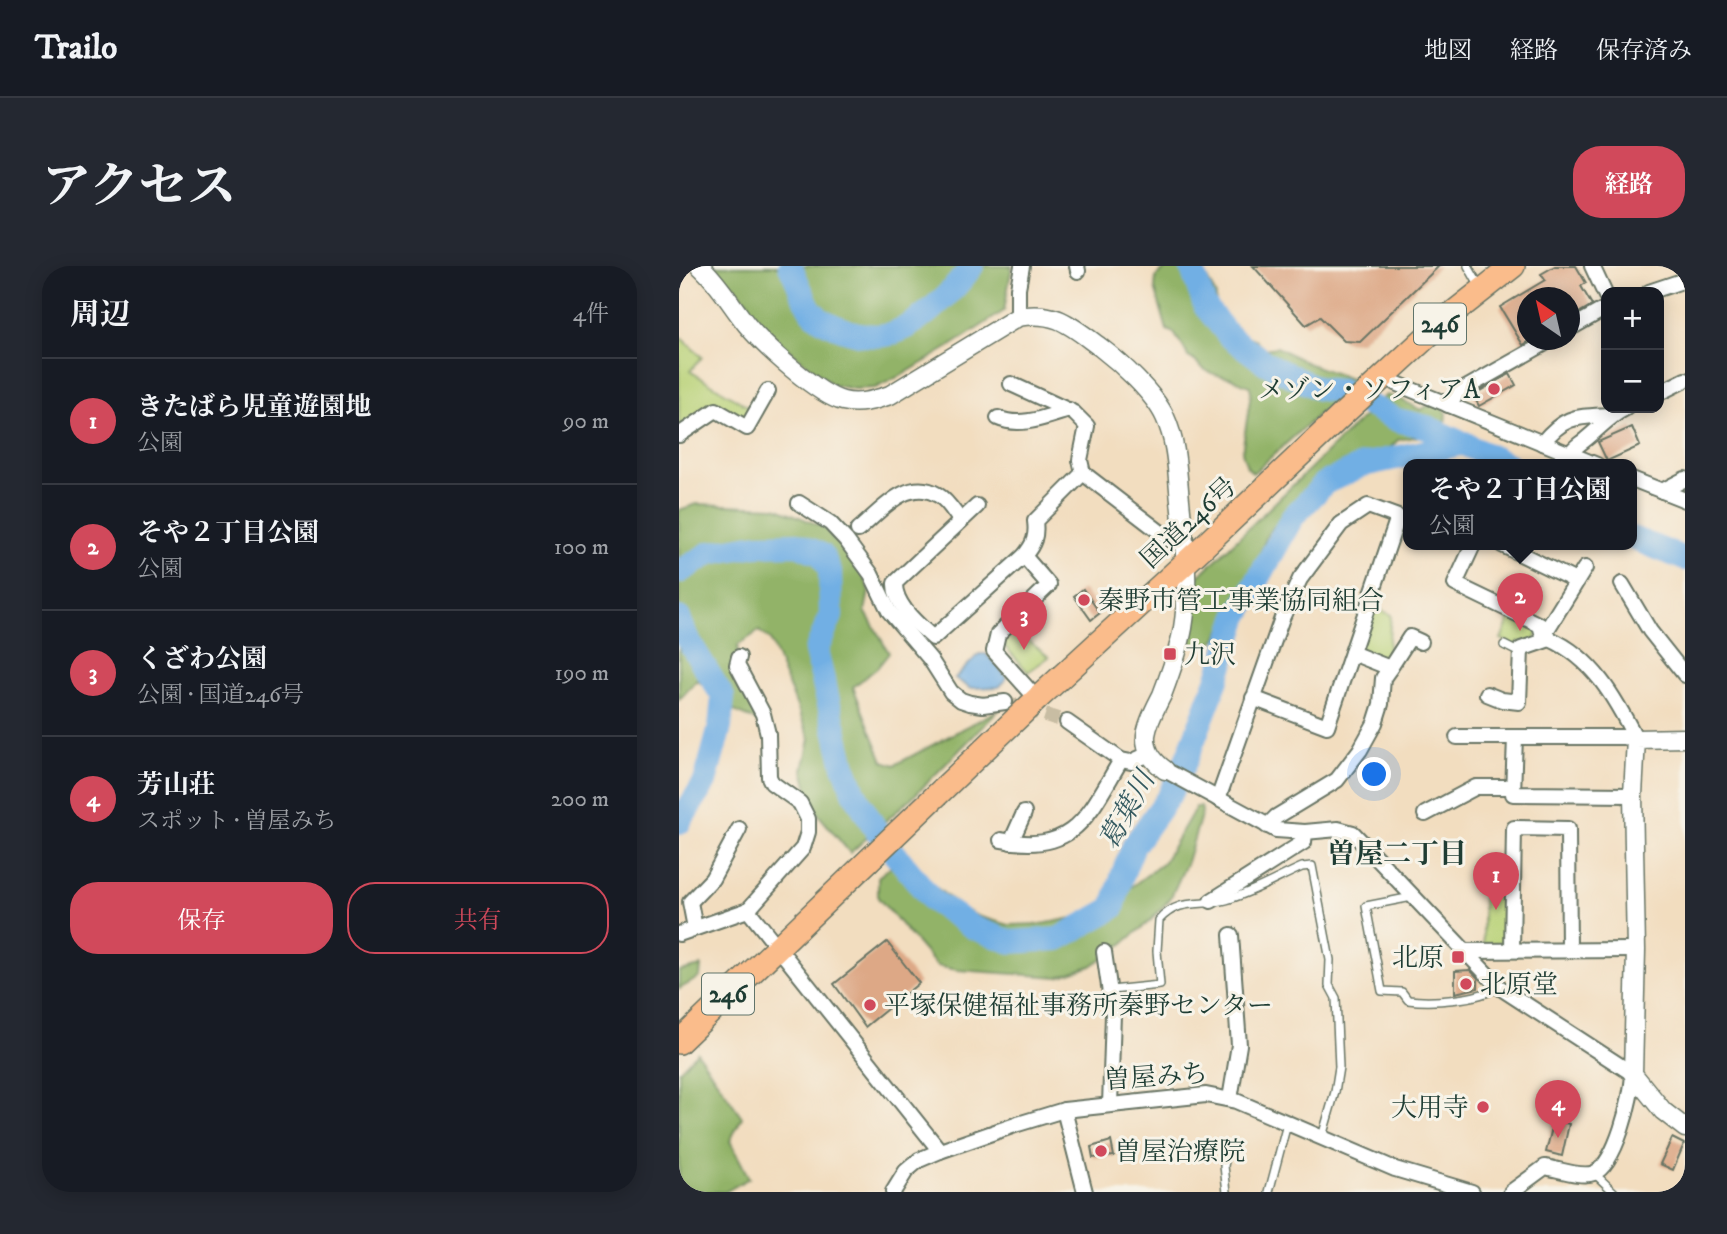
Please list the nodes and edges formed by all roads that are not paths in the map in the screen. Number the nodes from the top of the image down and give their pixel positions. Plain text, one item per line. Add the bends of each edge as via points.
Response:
1 (699, 266) edge
2 (1022, 266) edge
3 (1468, 266) edge
4 (1592, 266) edge
5 (1504, 269) edge
6 (1685, 280) edge
7 (1602, 287) edge
8 (1664, 287) edge
9 (1481, 289) junction
10 (1601, 311) edge
11 (1019, 317) junction
12 (1580, 323) edge
13 (1533, 350) edge
14 (1685, 380) edge
15 (1395, 383) dead end
16 (1011, 384) dead end
17 (1664, 390) edge
18 (768, 391) dead end
19 (1448, 405) junction
20 (1069, 410) junction
21 (1615, 413) edge
22 (1610, 415) junction
23 (998, 418) dead end
24 (679, 435) edge
25 (1542, 443) junction
26 (1570, 454) junction
27 (1582, 459) edge
28 (1083, 473) junction
29 (1685, 479) edge
30 (1637, 481) edge
31 (1661, 491) junction
32 (1685, 500) edge
33 (799, 503) dead end
34 (977, 506) dead end
35 (960, 520) junction
36 (858, 530) dead end
37 (1184, 538) junction
38 (1471, 550) edge
39 (1512, 550) edge
40 (1024, 556) junction
41 (1186, 563) junction
42 (1585, 568) dead end
43 (1576, 581) junction
44 (1622, 584) dead end
45 (908, 623) junction
46 (1546, 637) junction
47 (1421, 642) dead end
48 (1504, 645) dead end
49 (1352, 653) junction
50 (1521, 654) junction
51 (739, 657) dead end
52 (1390, 668) junction
53 (1685, 675) edge
54 (1487, 694) dead end
55 (1253, 698) junction
56 (1037, 699) junction
57 (1005, 702) tunnel mouth
58 (1067, 722) tunnel mouth
59 (1457, 737) dead end
60 (1515, 737) junction
61 (1685, 738) edge
62 (1636, 739) junction
63 (1149, 754) junction
64 (1121, 760) junction
65 (1165, 770) joint
66 (1513, 787) junction
67 (1633, 795) junction
68 (1213, 796) junction
69 (1024, 813) dead end
70 (1425, 814) dead end
71 (1267, 826) junction
72 (740, 829) dead end
73 (1305, 832) junction
74 (1412, 897) junction
75 (1211, 901) junction
76 (748, 910) junction
77 (695, 928) junction
78 (679, 934) edge
79 (1231, 934) dead end
80 (776, 947) junction
81 (1512, 950) junction
82 (1569, 950) junction
83 (1636, 950) junction
84 (1465, 951) junction
85 (1104, 952) dead end
86 (1499, 987) junction
87 (1111, 990) junction
88 (679, 1042) edge
89 (1633, 1074) junction
90 (1230, 1099) junction
91 (1110, 1105) junction
92 (1065, 1110) junction
93 (1287, 1124) junction
94 (1685, 1128) edge
95 (1322, 1137) junction
96 (940, 1151) junction
97 (1227, 1151) dead end
98 (1594, 1173) junction
99 (1463, 1191) edge
100 (893, 1192) edge
101 (1085, 1192) edge
102 (1227, 1192) edge
103 (1269, 1192) edge
104 (1511, 1192) edge
105 (1614, 1192) edge

1 - 11 street via 748,327 821,391 843,401 869,402 890,395
2 - 11 street
3 - 9 lane
4 - 7 street
5 - 9 highway, 246
6 - 8 street
9 - 41 highway, 国道246号 / 246
10 - 12 street
11 - 37 street via 1051,316 1066,322 1150,394 1164,414 1174,442
13 - 19 street via 1457,393
14 - 17 street
15 - 19 street
16 - 20 street
18 - 24 street via 747,428 716,410
19 - 25 street
20 - 23 street via 1011,424
20 - 28 street via 1087,426 1080,460
21 - 22 street
22 - 25 street via 1574,417
22 - 26 street
25 - 26 street
26 - 27 street
28 - 37 street via 1169,538
28 - 40 street via 1035,521 1037,534
29 - 31 street
30 - 31 street
31 - 32 street
33 - 45 street via 831,523 871,574 889,611
34 - 35 street
35 - 36 street via 940,495 914,489 900,494
35 - 45 street via 895,583 894,594
37 - 41 street
38 - 46 street via 1455,584 1540,625
39 - 43 street
40 - 45 street via 933,638
40 - 56 street via 1049,585 997,634 994,651
41 - 56 highway, 国道246号 / 246
41 - 63 street via 1182,629 1146,733
42 - 43 street
43 - 46 street
44 - 53 street via 1650,631
45 - 57 street via 943,682 961,700 983,705
46 - 50 street via 1521,649
46 - 62 street via 1588,664
47 - 52 street via 1411,637
48 - 50 lane
49 - 52 street
49 - 55 street via 1327,726
49 - 55 street via 1398,517 1368,506 1341,524 1300,579
50 - 54 street via 1520,702
51 - 76 street via 737,665 765,724 769,777 800,803 808,820 803,848
52 - 71 street via 1383,678 1375,723 1337,780
55 - 68 street
56 - 80 highway, 国道246号 / 246
58 - 64 street
59 - 60 street
60 - 62 street
60 - 66 street
61 - 62 street
62 - 67 street
63 - 64 street via 1131,762
63 - 65 street
64 - 69 street via 1085,820 1063,837 1040,844 1006,841
65 - 68 street
66 - 67 street via 1513,794
66 - 70 street via 1476,787 1436,801
67 - 83 street
68 - 71 street
71 - 73 street
72 - 77 street via 712,879 696,887 690,902
73 - 74 street via 1338,829 1353,833
73 - 75 street via 1304,842
74 - 84 street
74 - 86 lane via 1366,906 1383,991 1402,992 1408,1000 1438,1002 1486,995
75 - 87 lane via 1173,908 1159,920 1160,985
75 - 95 lane via 1224,901 1312,866 1330,960 1329,985 1336,998 1339,1067
76 - 77 street
76 - 80 street
77 - 78 street
79 - 90 street via 1239,1045
80 - 88 highway, 246
80 - 96 street
81 - 82 street
81 - 82 street via 1514,828 1568,829
81 - 84 street
82 - 83 street
83 - 89 street
84 - 86 street
85 - 87 street
86 - 89 street via 1534,1014
87 - 91 street
89 - 94 street via 1663,1111
89 - 98 street via 1621,1129 1605,1166
90 - 91 street, 曽屋みち via 1206,1095
90 - 93 street, 曽屋みち
91 - 92 street, 曽屋みち
92 - 96 street, 曽屋みち
92 - 101 street
93 - 95 street, 曽屋みち
93 - 103 lane
95 - 99 street, 曽屋みち via 1395,1169
96 - 100 street, 曽屋みち via 919,1160
97 - 102 lane
98 - 104 street via 1545,1167
98 - 105 lane

